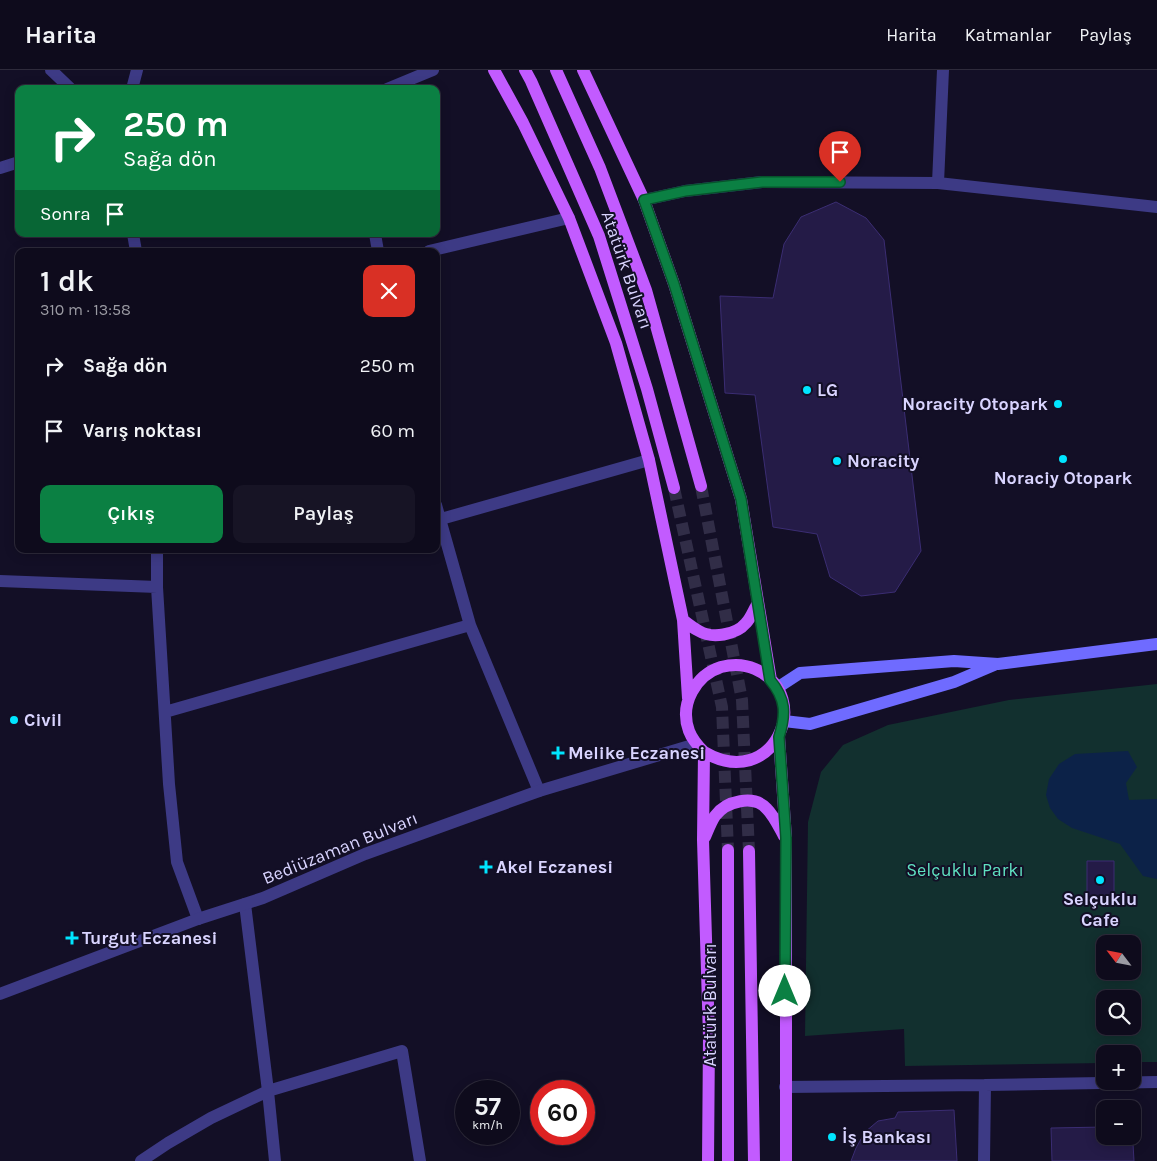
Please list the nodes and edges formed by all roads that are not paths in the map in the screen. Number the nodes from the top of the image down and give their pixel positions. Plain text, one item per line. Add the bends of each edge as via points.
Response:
1 (51, 70) edge
2 (137, 70) edge
3 (432, 70) edge
4 (494, 70) edge
5 (525, 70) edge
6 (556, 70) edge
7 (583, 70) edge
8 (943, 70) edge
9 (67, 85) edge
10 (133, 85) edge
11 (396, 85) edge
12 (15, 163) edge
13 (0, 168) edge
14 (938, 183) junction
15 (644, 200) junction
16 (1157, 207) edge
17 (569, 218) junction
18 (440, 248) edge
19 (649, 460) junction
20 (701, 486) tunnel mouth
21 (674, 488) tunnel mouth
22 (441, 519) joint
23 (157, 553) edge
24 (0, 581) edge
25 (158, 588) junction
26 (758, 603) junction
27 (682, 620) junction
28 (470, 625) junction
29 (1157, 644) edge
30 (998, 664) junction
31 (774, 684) junction
32 (688, 698) junction
33 (166, 712) junction
34 (784, 721) junction
35 (779, 737) junction
36 (700, 748) junction
37 (539, 791) junction
38 (786, 838) junction
39 (703, 840) junction
40 (728, 850) tunnel mouth
41 (749, 851) tunnel mouth
42 (245, 904) junction
43 (198, 919) junction
44 (0, 994) edge
45 (1157, 1082) edge
46 (985, 1085) junction
47 (785, 1087) junction
48 (268, 1091) junction
49 (141, 1161) edge
50 (274, 1161) edge
51 (420, 1161) edge
52 (708, 1161) edge
53 (728, 1161) edge
54 (754, 1161) edge
55 (786, 1161) edge
56 (984, 1161) edge

1 - 9 street
2 - 10 street
3 - 11 street
4 - 17 main road
5 - 21 main road, Atatürk Bulvarı via 599,236 648,389
6 - 20 main road, Atatürk Bulvarı via 600,168 646,290
7 - 15 main road
8 - 14 street
12 - 13 street
14 - 15 street via 762,182 685,191
14 - 16 street
15 - 26 main road via 674,284 741,499
17 - 18 street
17 - 19 main road via 616,343
19 - 22 street
19 - 27 main road
22 - 28 street
23 - 25 street
24 - 25 street
25 - 33 street
26 - 27 main road via 746,623 725,634 700,632
26 - 31 main road
27 - 32 main road
28 - 33 street
28 - 37 street
29 - 30 main road
30 - 31 main road via 954,661 800,673
30 - 34 main road via 954,682 810,724
31 - 32 main road via 750,667 724,666 702,677
31 - 34 main road via 783,704
32 - 36 main road via 688,730
33 - 43 street via 177,862
34 - 35 main road
35 - 36 main road via 758,757 745,762 716,760
35 - 38 main road
36 - 37 street, Bediüzaman Bulvarı
36 - 39 main road
37 - 42 street, Bediüzaman Bulvarı via 365,854
38 - 39 main road via 767,808 756,801 744,800 722,808
38 - 47 main road
39 - 52 main road via 709,1037
40 - 53 main road, Atatürk Bulvarı
41 - 54 main road
42 - 43 street, Bediüzaman Bulvarı
42 - 48 street
43 - 44 street, Bediüzaman Bulvarı
45 - 46 street
46 - 47 street
46 - 56 street
47 - 55 main road
48 - 49 street via 211,1118
48 - 50 street
48 - 51 street via 402,1051

